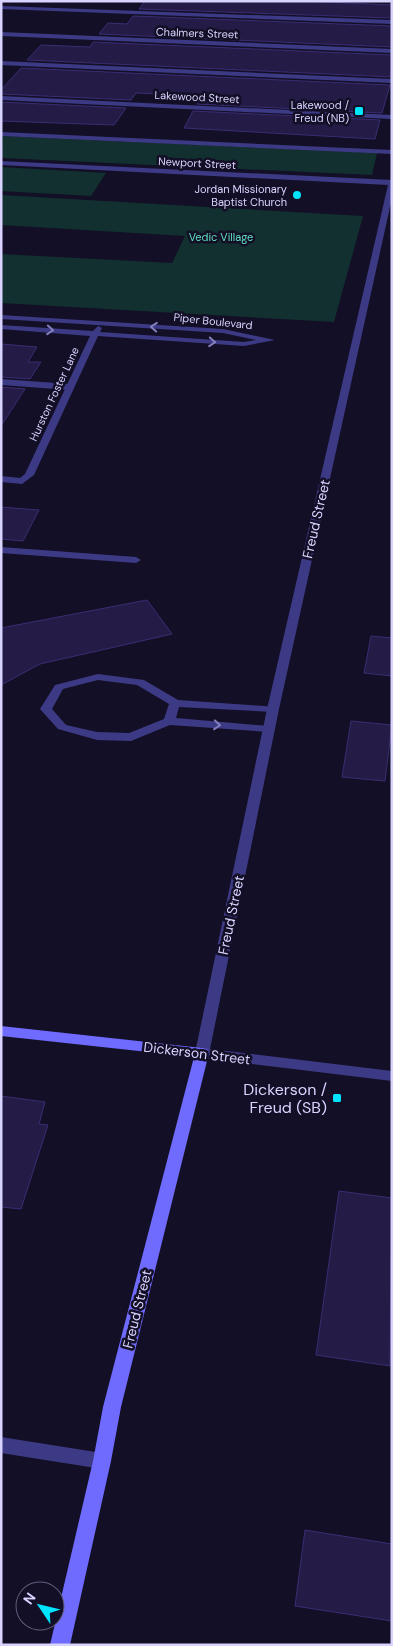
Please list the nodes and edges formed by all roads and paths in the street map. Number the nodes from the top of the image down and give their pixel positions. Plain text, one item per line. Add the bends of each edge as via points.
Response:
1 (1, 7) edge
2 (392, 22) edge
3 (1, 34) edge
4 (392, 51) edge
5 (1, 63) edge
6 (392, 81) edge
7 (1, 98) edge
8 (392, 117) edge
9 (1, 134) edge
10 (392, 152) edge
11 (1, 163) edge
12 (392, 183) edge
13 (1, 317) edge
14 (101, 324) junction
15 (1, 327) edge
16 (94, 333) junction
17 (1, 382) edge
18 (70, 387) junction
19 (1, 479) edge
20 (1, 550) edge
21 (136, 560) dead end
22 (175, 703) junction
23 (273, 709) junction
24 (169, 720) junction
25 (269, 729) junction
26 (1, 1031) edge
27 (202, 1053) junction
28 (392, 1076) edge
29 (1, 1446) edge
30 (102, 1461) junction
31 (60, 1645) edge

1 - 2 street
3 - 4 street, Chalmers Street
5 - 6 street
7 - 8 street, Lakewood Street
9 - 10 street
11 - 12 street, Newport Street
12 - 23 street, Freud Street
13 - 14 street, Piper Boulevard
14 - 16 street, Hurston Foster Lane
16 -> 14 street, Piper Boulevard via 244,344 271,340 223,331
15 -> 16 street, Piper Boulevard
16 - 18 street, Hurston Foster Lane
17 - 18 street
18 - 19 street, Hurston Foster Lane via 29,475 22,481
20 - 21 street
22 - 23 street
22 - 24 street
22 - 24 street via 140,682 98,677 59,687 46,709 62,728 96,736 132,737
23 - 25 street, Freud Street
24 -> 25 street
25 - 27 street, Freud Street
26 - 27 street, Dickerson Street
27 - 28 street, Dickerson Street
27 - 30 street, Freud Street via 112,1407
29 - 30 street
30 - 31 street, Freud Street

